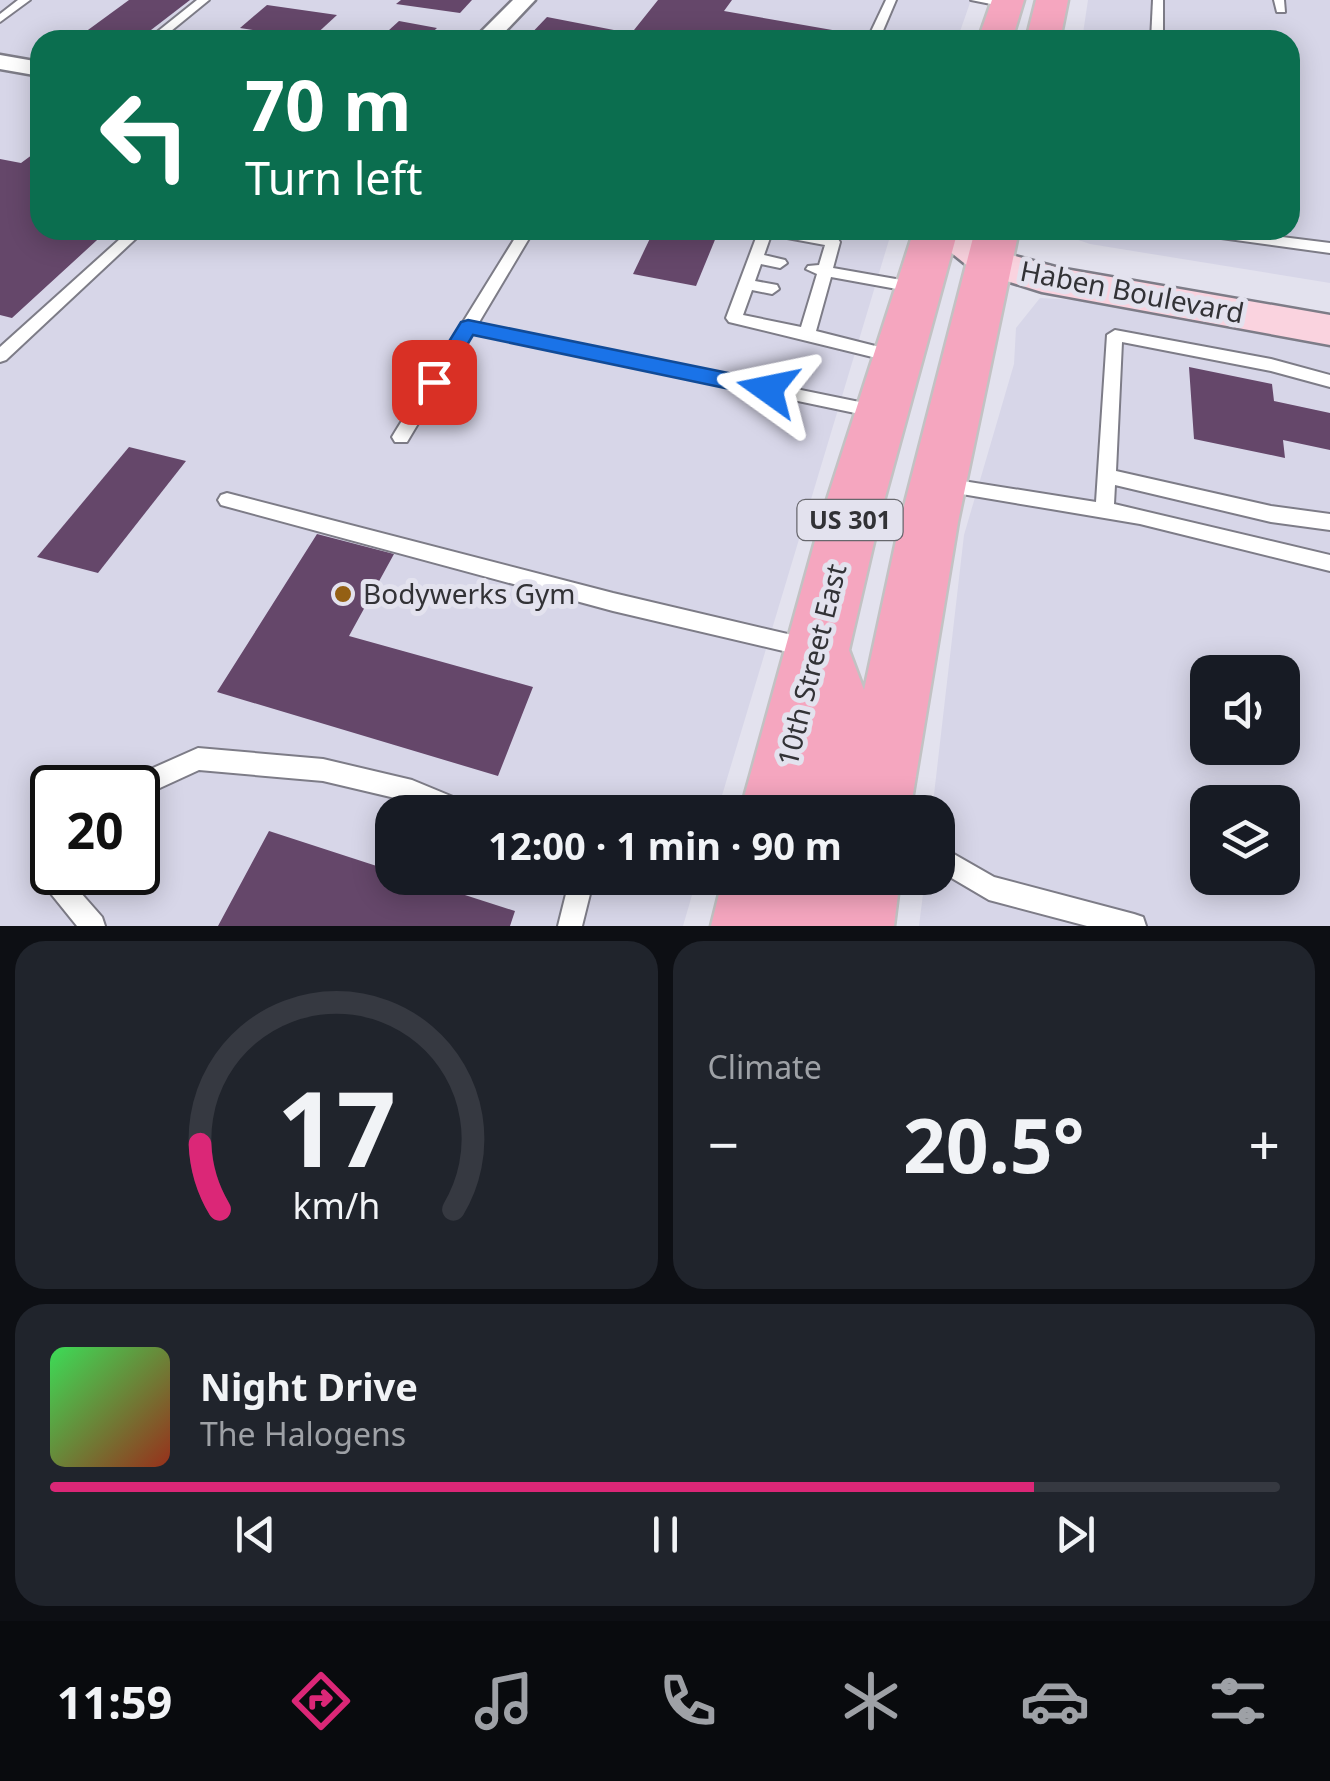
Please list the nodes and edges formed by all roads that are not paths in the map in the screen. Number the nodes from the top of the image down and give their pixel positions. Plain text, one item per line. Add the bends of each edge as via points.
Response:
1 (25, 0) edge
2 (204, 0) edge
3 (525, 0) edge
4 (891, 0) edge
5 (1052, 0) edge
6 (1158, 0) edge
7 (997, 2) edge
8 (0, 19) edge
9 (165, 30) edge
10 (494, 30) edge
11 (877, 30) edge
12 (996, 30) edge
13 (1044, 30) edge
14 (1157, 30) edge
15 (0, 62) edge
16 (30, 67) edge
17 (127, 240) edge
18 (521, 240) edge
19 (762, 240) edge
20 (821, 240) edge
21 (966, 240) edge
22 (969, 240) edge
23 (975, 240) edge
24 (987, 240) edge
25 (1269, 240) edge
26 (1330, 248) edge
27 (756, 258) junction
28 (780, 262) dead end
29 (819, 270) junction
30 (746, 284) junction
31 (919, 288) junction
32 (772, 289) dead end
33 (1330, 298) edge
34 (468, 327) junction
35 (1330, 330) edge
36 (807, 334) junction
37 (0, 356) edge
38 (897, 357) junction
39 (1330, 382) edge
40 (881, 413) junction
41 (401, 438) dead end
42 (1107, 476) junction
43 (938, 484) junction
44 (227, 500) dead end
45 (1106, 510) junction
46 (1330, 522) edge
47 (1330, 563) edge
48 (815, 649) junction
49 (160, 776) edge
50 (420, 795) edge
51 (780, 795) edge
52 (825, 795) edge
53 (877, 795) edge
54 (955, 868) edge
55 (67, 895) edge
56 (578, 895) edge
57 (756, 895) edge
58 (809, 895) edge
59 (860, 895) edge
60 (93, 926) edge
61 (570, 926) edge
62 (750, 926) edge
63 (804, 926) edge
64 (855, 926) edge
65 (1134, 926) edge

1 - 8 lane
2 - 9 lane
3 - 10 street
4 - 11 lane
5 - 13 main road
6 - 14 lane
7 - 12 main road
15 - 16 street
17 - 37 lane
18 - 34 lane
19 - 27 lane
20 - 29 lane via 832,242
21 - 31 main road, 10th Street East / US 301
22 - 43 main road, US 301
23 - 35 street, Haben Boulevard via 1057,282
24 - 33 street, Haben Boulevard
25 - 26 lane
27 - 28 lane
27 - 30 lane
29 - 31 lane
29 - 36 lane
30 - 32 lane
30 - 36 lane via 734,318
31 - 38 main road, 10th Street East / US 301
34 - 40 lane
34 - 41 lane
36 - 38 lane
38 - 40 main road, 10th Street East / US 301
39 - 42 lane via 1115,335
40 - 48 main road, 10th Street East / US 301
42 - 45 lane
42 - 46 lane
43 - 45 lane
43 - 53 main road, US 301
44 - 48 lane
45 - 47 lane
48 - 51 main road, 10th Street East / US 301
48 - 52 main road via 826,665 836,711
49 - 50 lane via 198,759 323,770
54 - 65 lane via 988,888
55 - 60 lane
56 - 61 lane
57 - 62 main road
58 - 63 main road
59 - 64 main road

